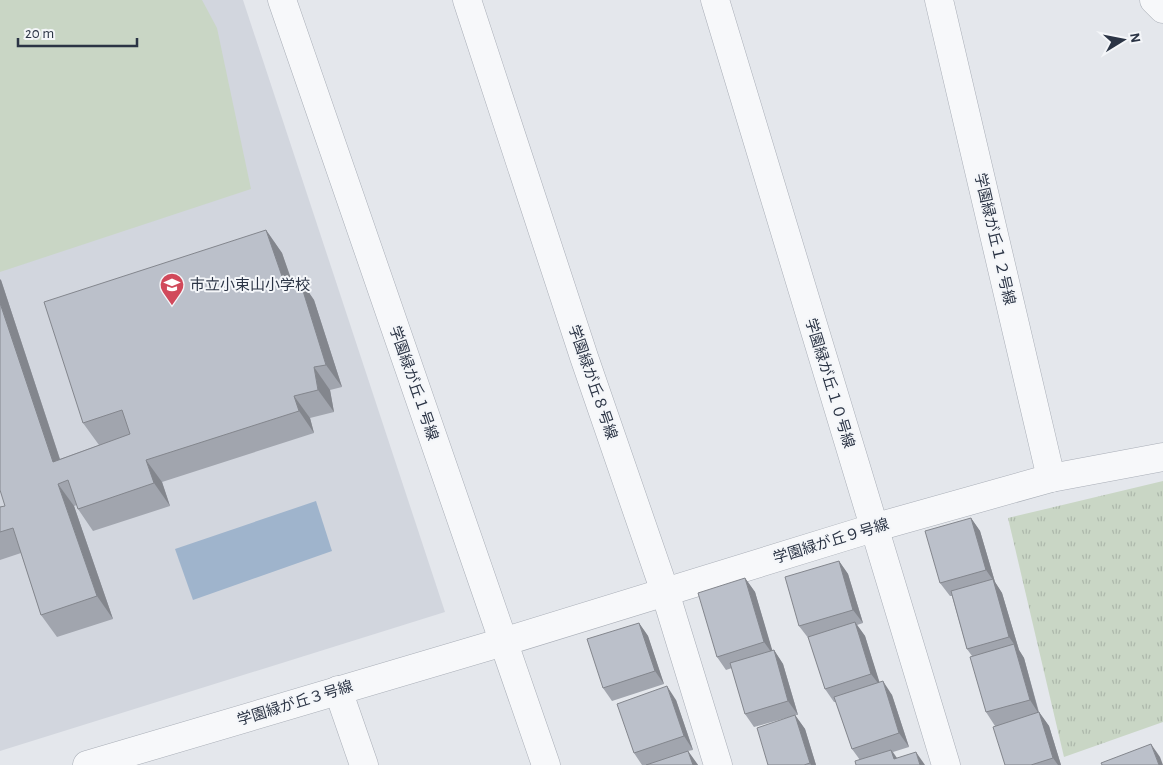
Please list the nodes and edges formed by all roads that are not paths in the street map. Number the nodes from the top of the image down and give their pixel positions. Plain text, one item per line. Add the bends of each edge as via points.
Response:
1 (282, 0) edge
2 (467, 0) edge
3 (715, 0) edge
4 (939, 0) edge
5 (1154, 0) edge
6 (1163, 9) edge
7 (1163, 457) edge
8 (1051, 478) junction
9 (874, 528) junction
10 (665, 592) junction
11 (503, 642) junction
12 (338, 690) junction
13 (135, 758) edge
14 (87, 765) edge
15 (364, 765) edge
16 (546, 765) edge
17 (718, 765) edge
18 (946, 765) edge

1 - 11 street, 学園緑が丘１号線
2 - 10 street, 学園緑が丘８号線
3 - 9 street, 学園緑が丘１０号線
4 - 8 street, 学園緑が丘１２号線
5 - 6 street
7 - 8 street, 学園緑が丘９号線
8 - 9 street, 学園緑が丘９号線
9 - 10 street, 学園緑が丘９号線
9 - 18 street, 学園緑が丘１０号線
10 - 11 street, 学園緑が丘９号線
10 - 17 street, 学園緑が丘８号線
11 - 12 street, 学園緑が丘３号線
11 - 16 street, 学園緑が丘１号線
12 - 13 street, 学園緑が丘３号線
12 - 15 street
13 - 14 street, 学園緑が丘３号線

